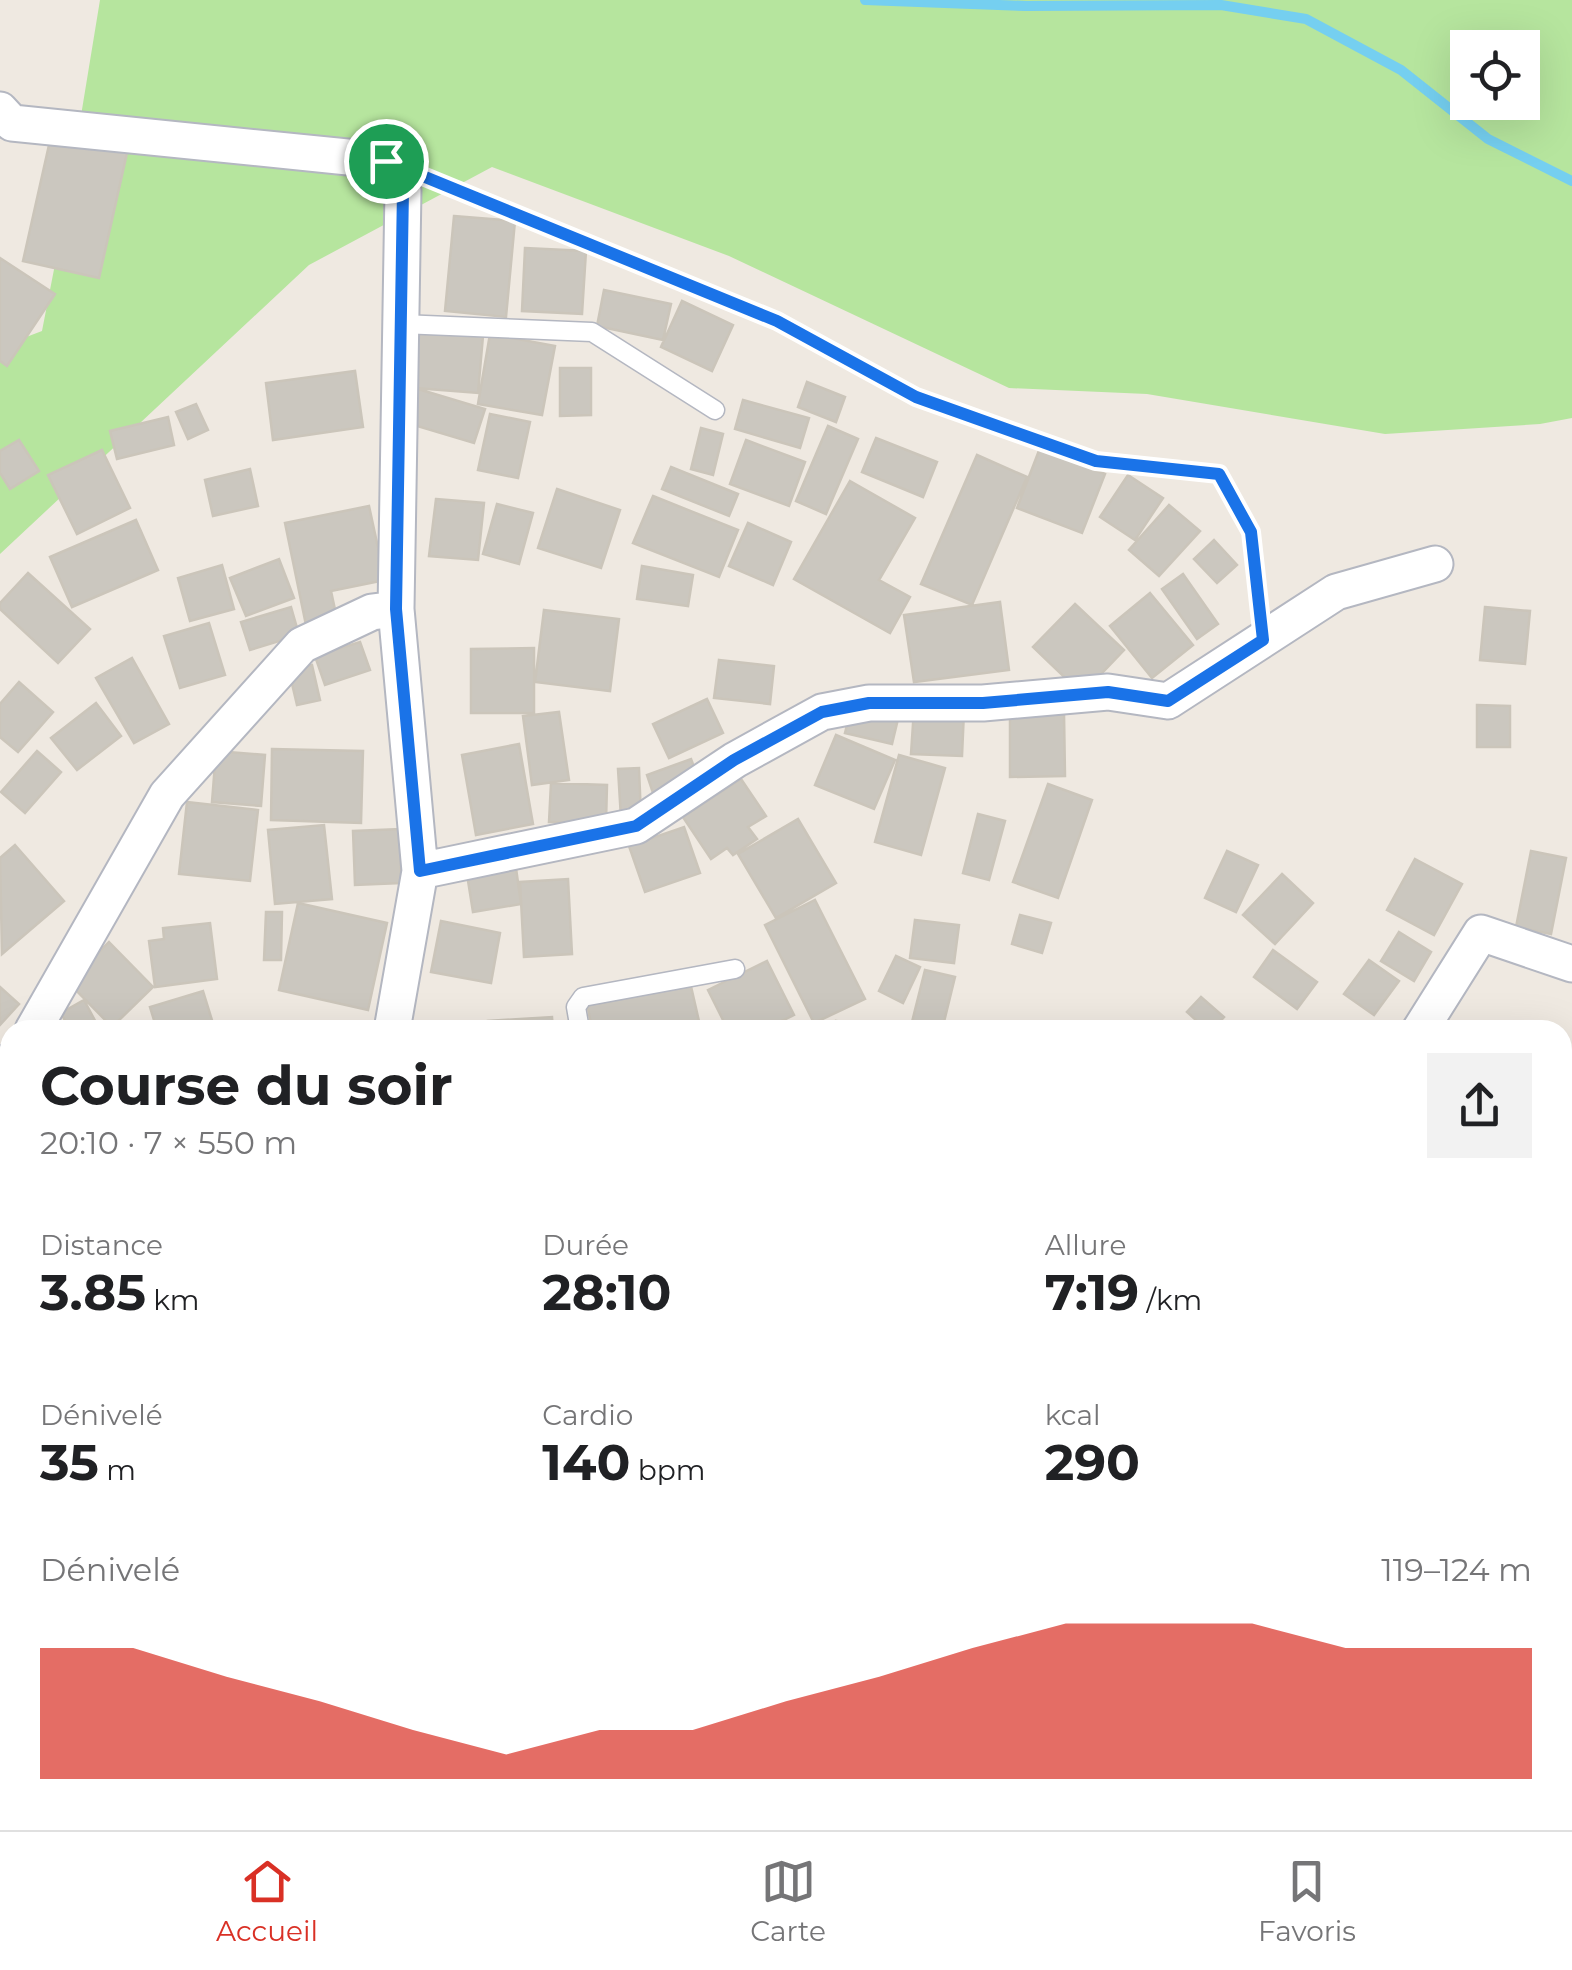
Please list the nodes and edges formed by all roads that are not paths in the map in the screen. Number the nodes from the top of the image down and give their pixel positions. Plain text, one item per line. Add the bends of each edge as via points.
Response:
1 (0, 110) edge
2 (401, 324) junction
3 (714, 410) dead end
4 (1435, 564) dead end
5 (396, 609) junction
6 (420, 871) junction
7 (1572, 964) edge
8 (735, 969) dead end
9 (39, 1020) edge
10 (394, 1020) edge
11 (578, 1020) edge
12 (1426, 1020) edge

1 - 2 street via 12,123 386,161 403,190
2 - 3 lane via 592,332
2 - 5 street
4 - 6 street via 1336,592 1168,701 1108,692 983,703 869,703 822,712 734,760 636,826
5 - 6 street
5 - 9 street via 372,612 302,645 166,795
6 - 10 street
7 - 12 street via 1481,934
8 - 11 lane via 583,998 576,1006

